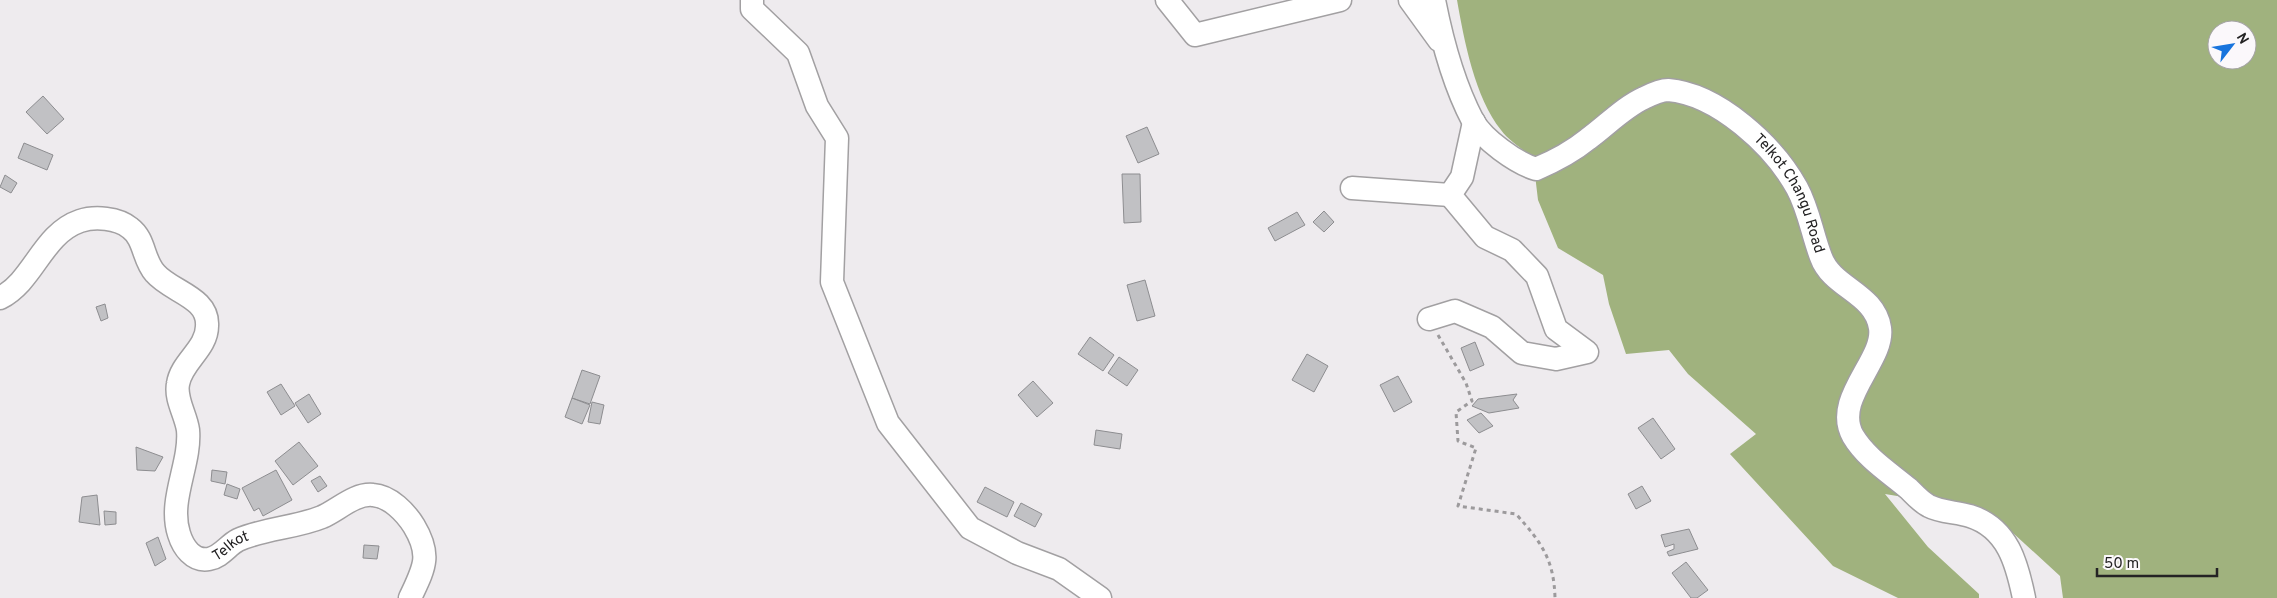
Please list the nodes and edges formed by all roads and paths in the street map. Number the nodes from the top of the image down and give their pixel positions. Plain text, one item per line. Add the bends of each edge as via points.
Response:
1 (752, 0) edge
2 (1167, 0) edge
3 (1340, 0) edge
4 (1410, 0) edge
5 (1434, 0) edge
6 (1442, 45) junction
7 (1474, 122) junction
8 (1352, 188) dead end
9 (1450, 195) junction
10 (0, 298) edge
11 (1429, 319) joint
12 (410, 598) edge
13 (1100, 598) edge
14 (1555, 598) edge
15 (2024, 598) edge

1 - 13 street via 752,8 798,53 817,106 837,138 832,282 888,423 970,528 1017,553 1059,569
2 - 3 street via 1195,35
4 - 6 street
5 - 6 street, Telkot Changu Road
6 - 7 street, Telkot Changu Road
7 - 9 street via 1462,177
7 - 15 street, Telkot Changu Road via 1514,160 1536,169 1568,153 1641,99 1665,90 1700,97 1741,124 1776,156 1797,188 1829,273 1864,299 1880,327 1878,343 1852,396 1848,426 1854,438 1867,454 1929,506 1973,517 1995,531 2017,564
8 - 9 street
9 - 11 street via 1485,237 1512,250 1537,276 1556,330 1587,352 1556,360 1522,353 1492,327 1455,311
10 - 12 street, Telkot via 19,284 62,229 83,220 103,219 131,228 154,273 198,302 206,313 208,327 204,339 178,382 188,431 177,518 181,542 190,553 208,559 255,533 321,518 356,498 374,495 395,504 423,542 426,558
11 - 14 path via 1466,383 1472,401 1456,412 1458,441 1476,448 1458,506 1516,514 1537,537 1552,565

